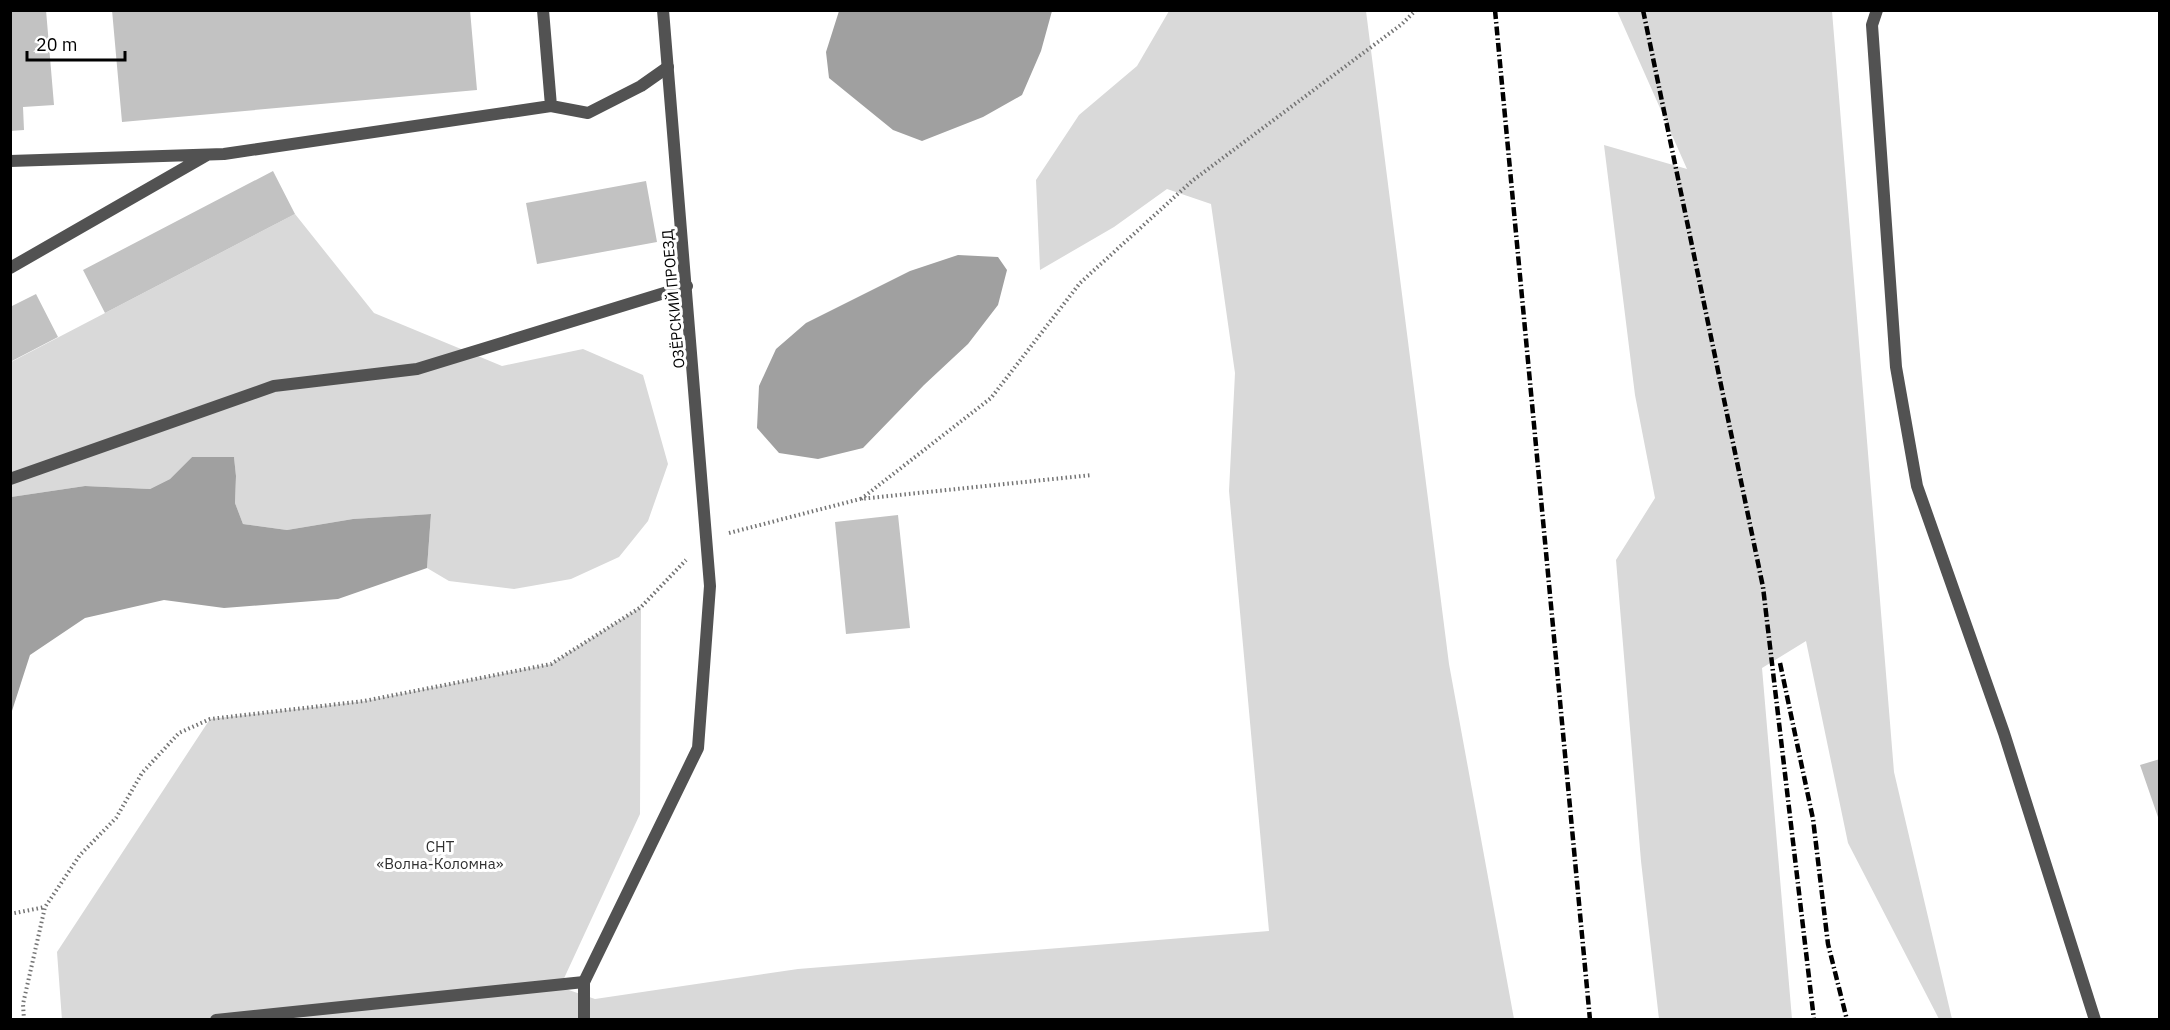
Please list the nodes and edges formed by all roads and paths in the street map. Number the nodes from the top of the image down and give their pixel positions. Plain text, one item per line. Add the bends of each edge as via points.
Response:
1 (543, 10) edge
2 (663, 10) edge
3 (1416, 10) edge
4 (1876, 10) edge
5 (668, 68) junction
6 (551, 106) junction
7 (208, 155) junction
8 (10, 161) edge
9 (10, 268) edge
10 (687, 286) junction
11 (1092, 474) dead end
12 (10, 479) edge
13 (860, 499) junction
14 (706, 538) junction
15 (45, 907) junction
16 (10, 914) edge
17 (584, 982) junction
18 (24, 1020) edge
19 (216, 1020) edge
20 (584, 1020) edge
21 (2095, 1020) edge

1 - 6 street
2 - 5 street, ОЗЁРСКИЙ ПРОЕЗД
3 - 13 path via 1192,181 1080,283 991,398
4 - 21 street via 1872,25 1896,368 1917,486 2004,733
5 - 6 street via 588,113
5 - 10 street, ОЗЁРСКИЙ ПРОЕЗД
6 - 7 street
7 - 8 street
7 - 9 street
10 - 12 street via 417,369 274,386
10 - 14 street, ОЗЁРСКИЙ ПРОЕЗД
11 - 13 path
13 - 14 path
14 - 15 path via 641,607 551,664 364,701 210,719 179,733 142,773 116,818 80,855
14 - 17 street, ОЗЁРСКИЙ ПРОЕЗД via 710,586 698,748
15 - 16 path
15 - 18 path via 23,1004
17 - 19 street
17 - 20 street

